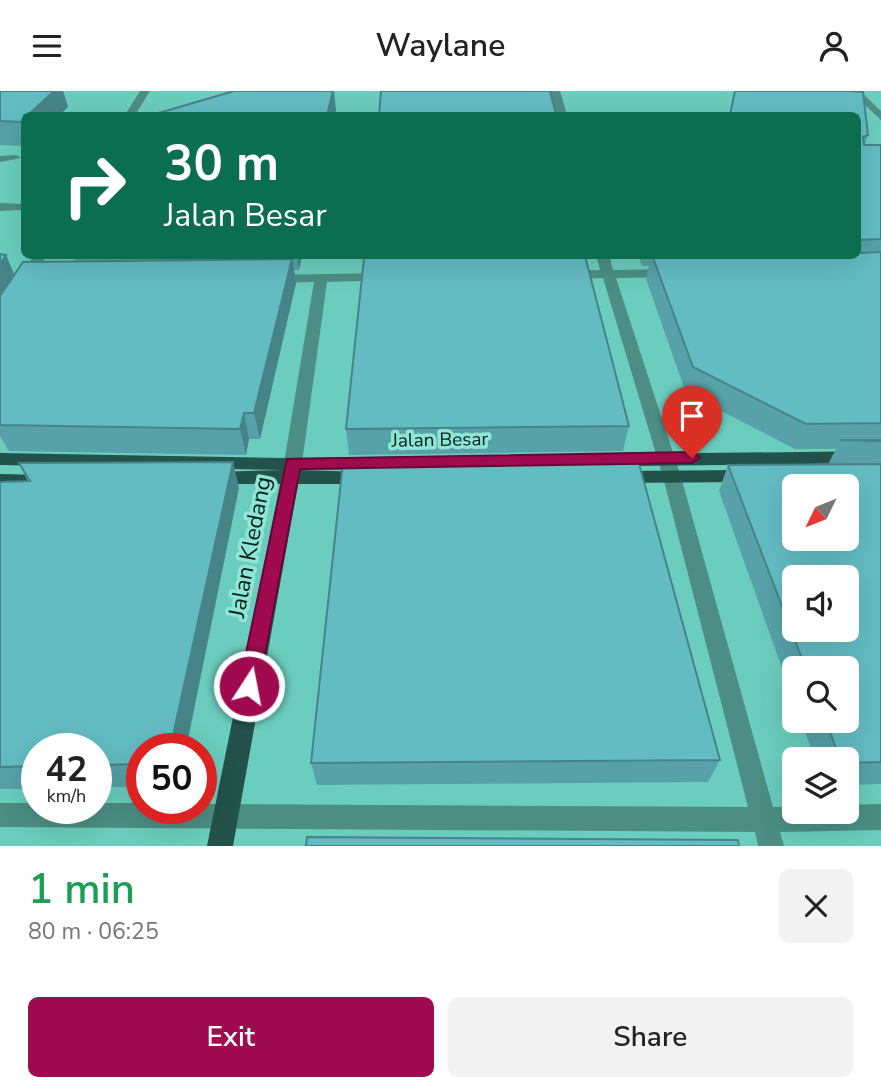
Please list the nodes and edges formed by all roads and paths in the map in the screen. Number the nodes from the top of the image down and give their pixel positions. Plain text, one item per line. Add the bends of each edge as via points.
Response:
1 (145, 91) edge
2 (555, 91) edge
3 (855, 91) edge
4 (132, 112) edge
5 (561, 112) edge
6 (881, 117) edge
7 (16, 158) dead end
8 (0, 159) edge
9 (0, 207) edge
10 (21, 207) edge
11 (40, 259) edge
12 (604, 259) edge
13 (690, 273) edge
14 (608, 274) junction
15 (553, 275) edge
16 (403, 277) edge
17 (321, 278) junction
18 (254, 279) edge
19 (0, 322) edge
20 (881, 457) edge
21 (0, 459) edge
22 (669, 468) junction
23 (291, 470) junction
24 (881, 475) edge
25 (0, 480) edge
26 (130, 480) edge
27 (64, 481) edge
28 (0, 815) edge
29 (224, 816) junction
30 (881, 817) edge
31 (763, 820) junction
32 (220, 846) edge
33 (771, 846) edge

1 - 4 street
2 - 5 street
3 - 6 street
7 - 8 street
9 - 10 street
11 - 19 street via 33,279
12 - 14 street
13 - 14 street
14 - 15 street
14 - 22 street
16 - 17 street
17 - 18 street
17 - 23 street
20 - 22 main road, Jalan Besar
21 - 23 main road, Jalan Besar
22 - 23 main road, Jalan Besar
22 - 23 main road, Jalan Besar
22 - 24 main road, Jalan Besar
22 - 31 street
23 - 26 main road, Jalan Besar
23 - 29 main road, Jalan Kledang
25 - 27 main road
28 - 29 street
29 - 31 street
29 - 32 main road, Jalan Kledang
30 - 31 street
31 - 33 street

